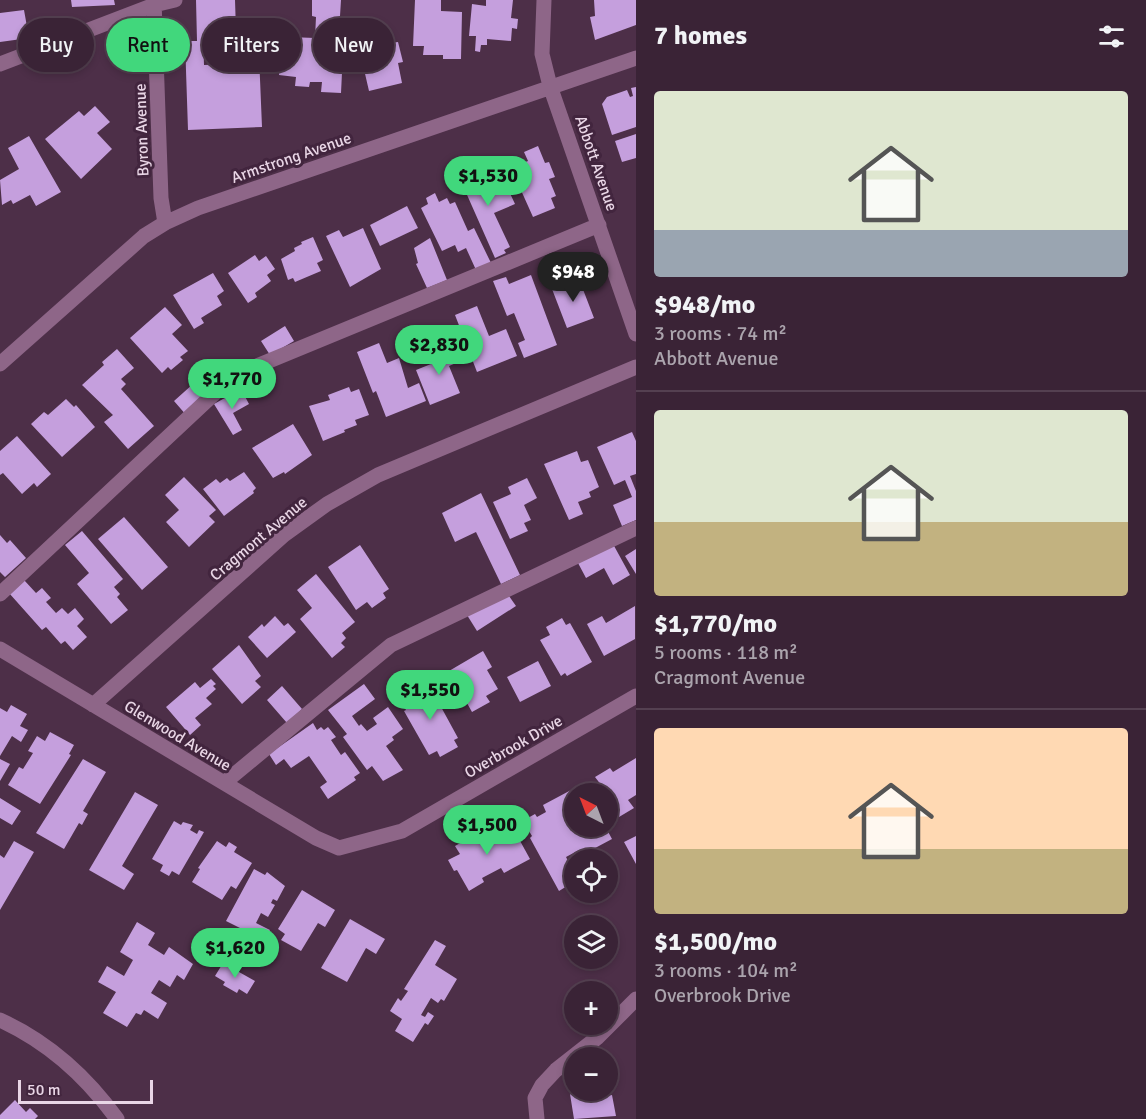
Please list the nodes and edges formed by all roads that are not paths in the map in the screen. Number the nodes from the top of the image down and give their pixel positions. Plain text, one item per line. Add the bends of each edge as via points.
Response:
1 (175, 0) edge
2 (544, 0) edge
3 (154, 2) edge
4 (636, 58) edge
5 (0, 64) edge
6 (550, 86) junction
7 (165, 223) junction
8 (599, 225) junction
9 (636, 334) edge
10 (0, 364) edge
11 (636, 367) edge
12 (636, 528) edge
13 (0, 594) edge
14 (0, 649) edge
15 (636, 696) edge
16 (93, 705) junction
17 (224, 783) junction
18 (339, 848) joint
19 (636, 999) edge
20 (0, 1020) edge
21 (117, 1119) edge
22 (537, 1119) edge

1 - 3 street
2 - 6 street, Abbott Avenue via 542,54
3 - 5 street
3 - 7 street, Byron Avenue
4 - 6 street, Armstrong Avenue
6 - 7 street, Armstrong Avenue via 198,208
6 - 8 street, Abbott Avenue
7 - 10 street, Armstrong Avenue via 126,251
8 - 9 street, Abbott Avenue
8 - 13 street via 240,373
11 - 16 street, Cragmont Avenue via 378,475 327,504 284,535
12 - 17 street via 391,645
14 - 16 street, Glenwood Avenue
15 - 18 street, Overbrook Drive via 402,831
16 - 17 street, Glenwood Avenue
17 - 18 street, Glenwood Avenue
19 - 22 street via 542,1085 535,1098
20 - 21 street via 72,1066

